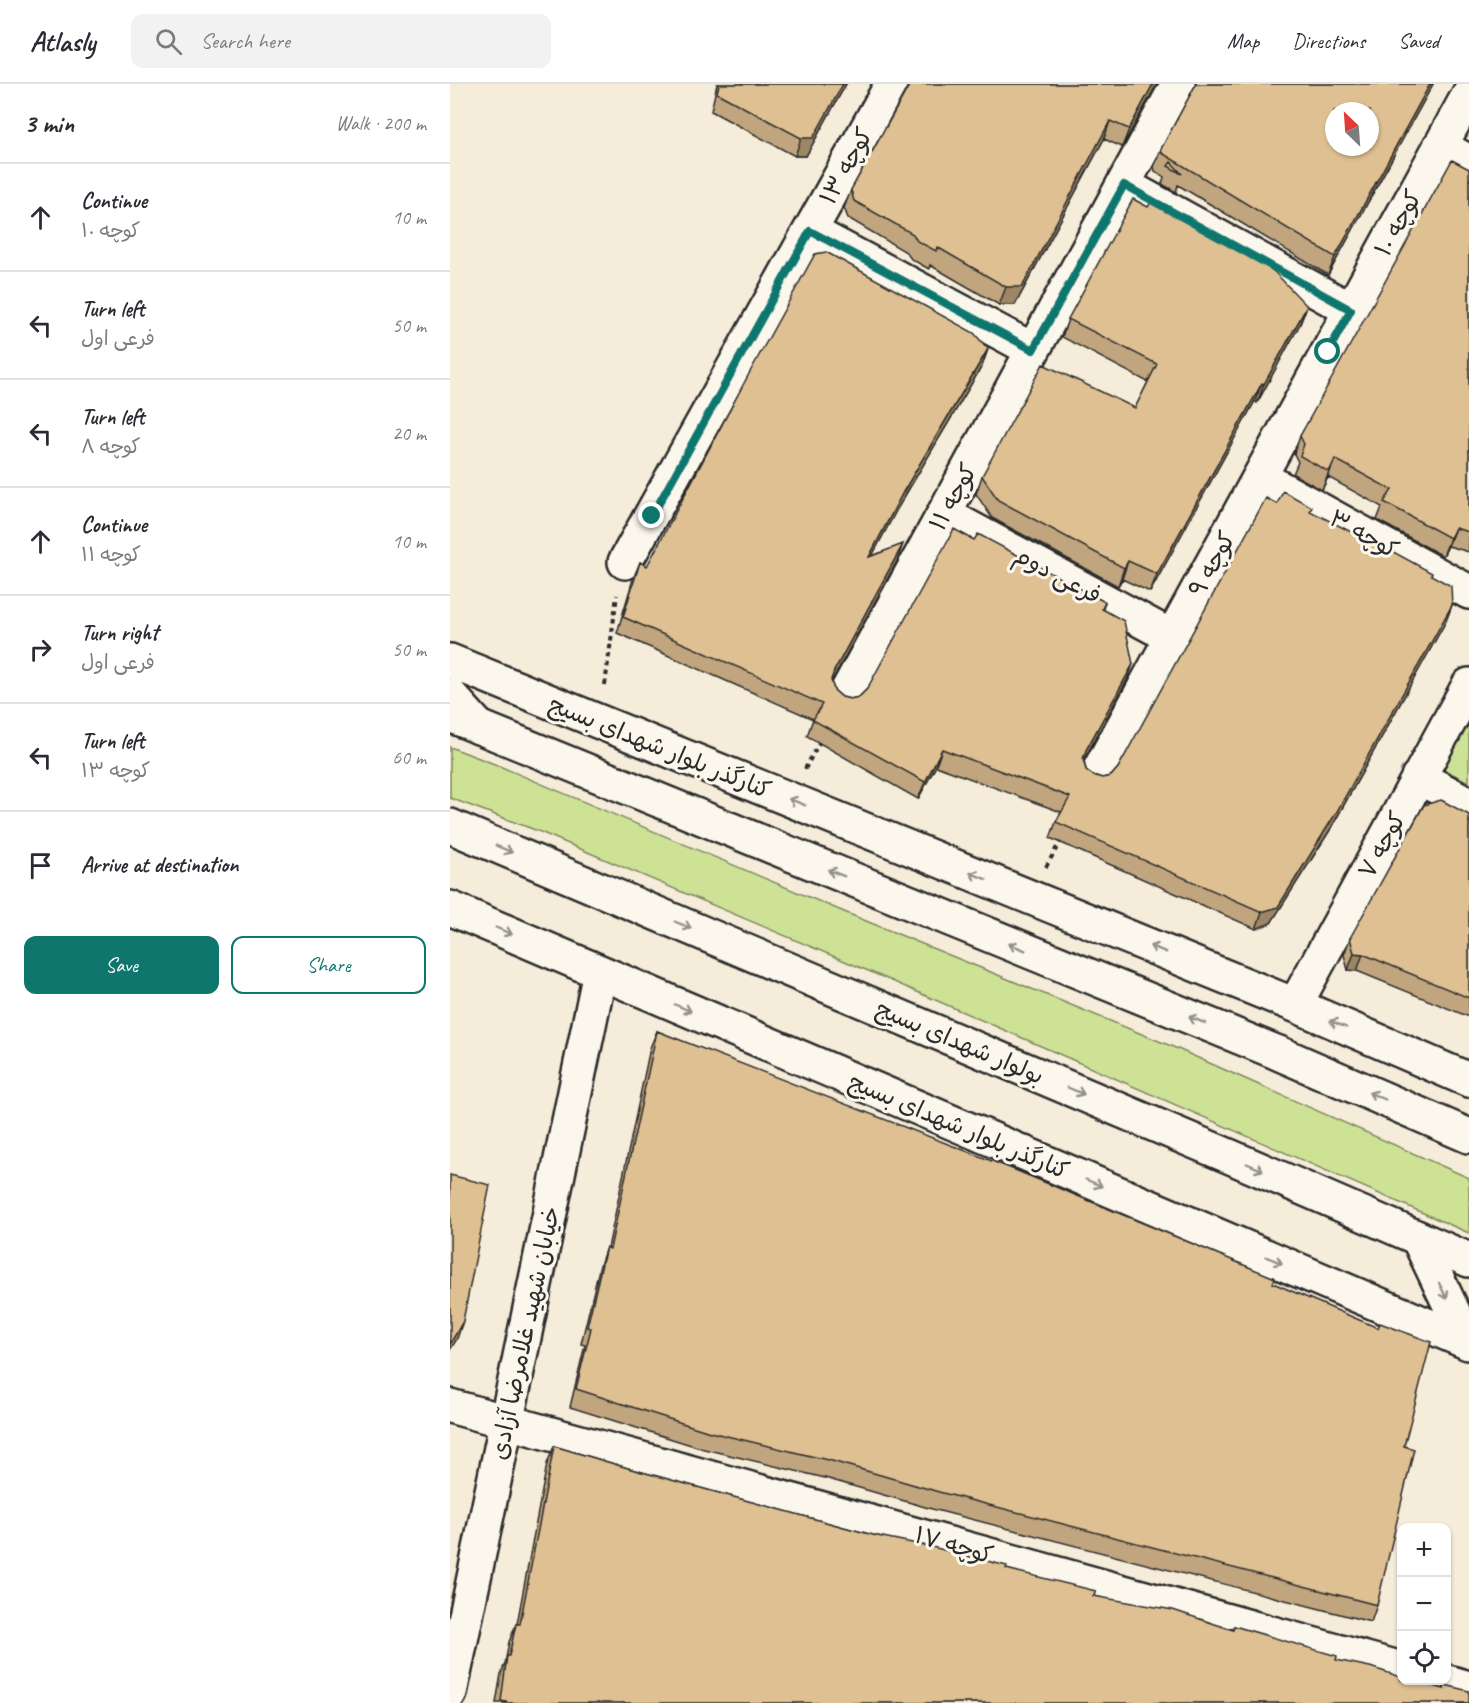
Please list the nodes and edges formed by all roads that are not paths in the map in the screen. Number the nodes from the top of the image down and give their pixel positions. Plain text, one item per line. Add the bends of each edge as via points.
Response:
1 (892, 84) edge
2 (1178, 84) edge
3 (1469, 94) edge
4 (1440, 146) junction
5 (1469, 162) edge
6 (1124, 185) junction
7 (810, 231) junction
8 (1351, 310) junction
9 (1033, 350) junction
10 (1328, 352) joint
11 (1260, 477) junction
12 (944, 514) junction
13 (625, 562) road end
14 (1469, 592) edge
15 (1172, 637) junction
16 (450, 661) edge
17 (1469, 685) edge
18 (450, 695) edge
19 (844, 697) edge
20 (465, 721) edge
21 (1096, 776) edge
22 (1418, 777) junction
23 (1469, 804) edge
24 (450, 826) edge
25 (450, 909) edge
26 (600, 972) junction
27 (1295, 1005) junction
28 (1469, 1080) edge
29 (1415, 1113) junction
30 (1469, 1121) edge
31 (1469, 1137) edge
32 (1418, 1238) junction
33 (1469, 1260) edge
34 (1469, 1343) edge
35 (450, 1406) edge
36 (507, 1420) junction
37 (1397, 1669) edge
38 (1451, 1683) edge
39 (1469, 1688) edge
40 (450, 1693) edge

1 - 7 street, کوچه ۱۳
2 - 6 street, کوچه ۱۱
3 - 4 street, کوچه ۱۰
4 - 5 street
4 - 8 street, کوچه ۱۰
6 - 8 street
6 - 9 street, کوچه ۱۱
7 - 9 street
7 - 13 street, کوچه ۱۳
8 - 10 street, کوچه ۱۰
9 - 12 street, کوچه ۱۱
10 - 11 street, کوچه ۹
11 - 14 street, کوچه ۳
11 - 15 street, کوچه ۹
12 - 15 street, فرعی دوم
12 - 19 street, کوچه ۱۱
15 - 21 street, کوچه ۹
27 -> 16 street, کنارگذر بلوار شهدای بسیج
17 - 22 street, کوچه ۷
18 - 20 street
29 -> 20 street via 1276,1052
22 - 23 street
22 - 27 street, کوچه ۷
24 -> 32 street, بولوار شهدای بسیج
25 -> 26 street, کنارگذر بلوار شهدای بسیج
26 -> 34 street, کنارگذر بلوار شهدای بسیج
26 - 36 street, خیابان شهید غلامرضا آزادی
28 -> 27 street, کنارگذر بلوار شهدای بسیج
29 - 30 street
29 - 31 street
32 - 33 street, بولوار شهدای بسیج
32 -> 34 street
35 - 36 street, کوچه ۱۷
36 - 37 street, کوچه ۱۷
36 - 40 street, خیابان شهید غلامرضا آزادی
38 - 39 street

